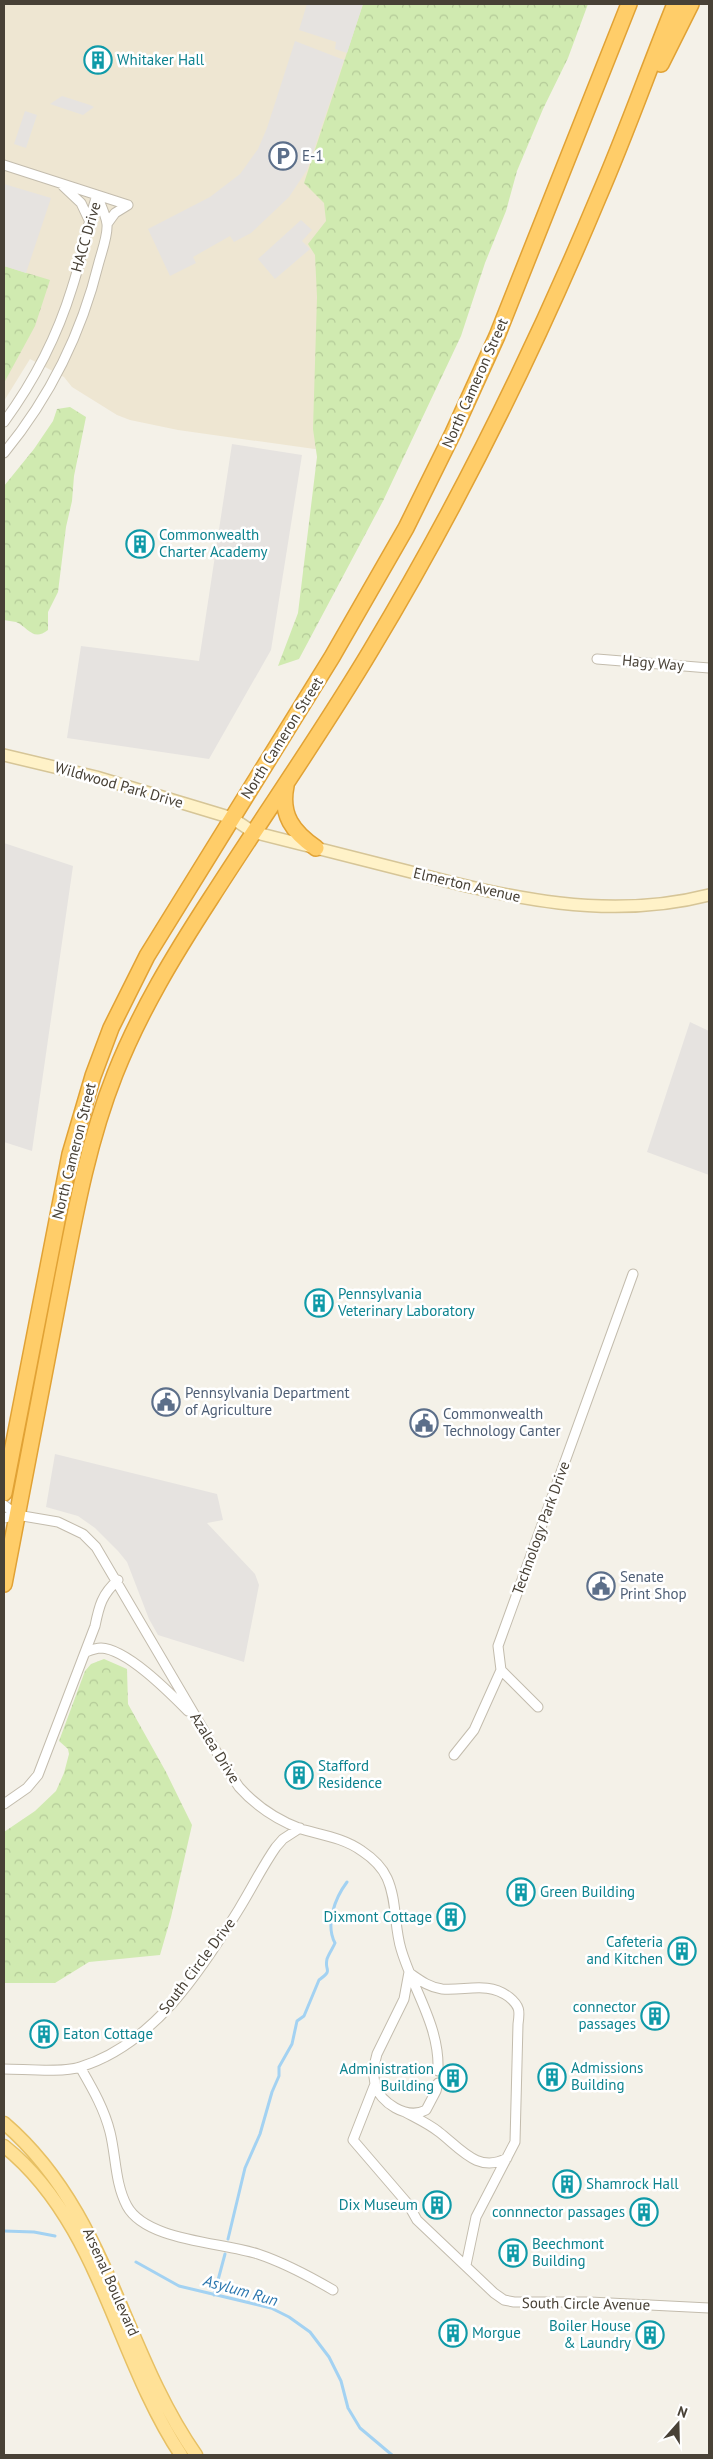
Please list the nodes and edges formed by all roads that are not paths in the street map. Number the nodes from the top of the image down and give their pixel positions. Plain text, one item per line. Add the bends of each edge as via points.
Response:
1 (629, 4) edge
2 (675, 4) edge
3 (691, 4) edge
4 (617, 153) junction
5 (4, 165) edge
6 (59, 182) junction
7 (97, 195) junction
8 (89, 220) junction
9 (107, 224) junction
10 (4, 422) edge
11 (4, 453) edge
12 (597, 659) dead end
13 (709, 668) edge
14 (4, 755) edge
15 (286, 785) junction
16 (232, 818) junction
17 (253, 832) junction
18 (316, 848) junction
19 (709, 895) edge
20 (633, 1274) dead end
21 (4, 1493) edge
22 (4, 1506) edge
23 (10, 1517) edge
24 (118, 1580) junction
25 (4, 1584) edge
26 (86, 1652) junction
27 (501, 1670) junction
28 (538, 1707) dead end
29 (197, 1720) junction
30 (454, 1755) dead end
31 (4, 1804) edge
32 (300, 1828) junction
33 (409, 1972) junction
34 (80, 2067) junction
35 (4, 2069) edge
36 (438, 2071) dead end
37 (438, 2083) dead end
38 (375, 2084) junction
39 (405, 2112) junction
40 (4, 2123) edge
41 (4, 2146) edge
42 (508, 2158) junction
43 (466, 2265) junction
44 (333, 2290) dead end
45 (709, 2308) edge
46 (181, 2455) edge
47 (196, 2455) edge

1 - 16 highway, North Cameron Street via 497,336 453,433 358,615
2 - 4 highway
3 - 4 highway
4 - 15 highway, North Cameron Street via 549,308 483,445 372,648
5 - 6 street
6 - 7 street
6 - 8 street via 81,203
7 - 8 street, HACC Drive
7 - 9 street, HACC Drive
7 - 9 street via 128,205 115,213
8 - 10 street, HACC Drive via 72,288 57,330 33,377
9 - 11 street, HACC Drive via 90,293 74,338 38,406
12 - 13 street, Hagy Way
14 - 16 main road, Wildwood Park Drive via 96,777
15 - 17 highway, North Cameron Street
15 - 18 highway via 284,803 287,818 297,833
16 - 17 main road, Elmerton Avenue
16 - 21 highway, North Cameron Street via 134,980 93,1076 64,1180
17 - 18 main road, Elmerton Avenue
17 - 23 highway, North Cameron Street via 148,1001 106,1099 81,1191
18 - 19 main road, Elmerton Avenue via 469,887 556,904 639,906
20 - 27 street, Technology Park Drive via 498,1646
22 - 23 street
23 - 24 street, Azalea Drive via 58,1522 82,1534 96,1547
23 - 25 highway, North Cameron Street
24 - 26 street via 104,1593
24 - 29 street, Azalea Drive
26 - 29 street via 101,1648 131,1662 160,1683
26 - 31 street via 38,1775 27,1788
27 - 28 street
27 - 30 street via 474,1730
29 - 32 street, Azalea Drive via 232,1778 249,1797 270,1814
32 - 33 street, Azalea Drive via 354,1846 385,1874 399,1942
32 - 34 street, South Circle Drive via 283,1839 268,1858 220,1938 170,2006 120,2048
33 - 36 street, Azalea Drive via 434,2033
33 - 38 street, South Circle Avenue via 404,1999 375,2059
33 - 42 street via 436,1988 495,1989 519,2006 516,2135
34 - 35 street
34 - 44 street via 104,2112 123,2198 138,2220 162,2232 268,2258
37 - 39 street via 426,2110
38 - 39 street via 383,2098
38 - 43 street, South Circle Avenue via 352,2140 408,2204 417,2220
39 - 42 street via 437,2130 474,2160 495,2164
40 - 47 main road, Arsenal Boulevard via 48,2168 77,2211 100,2254 157,2388
41 - 46 main road, Arsenal Boulevard via 37,2176 66,2217 91,2266 146,2394
42 - 43 street via 476,2217
43 - 45 street, South Circle Avenue via 494,2293 514,2302

